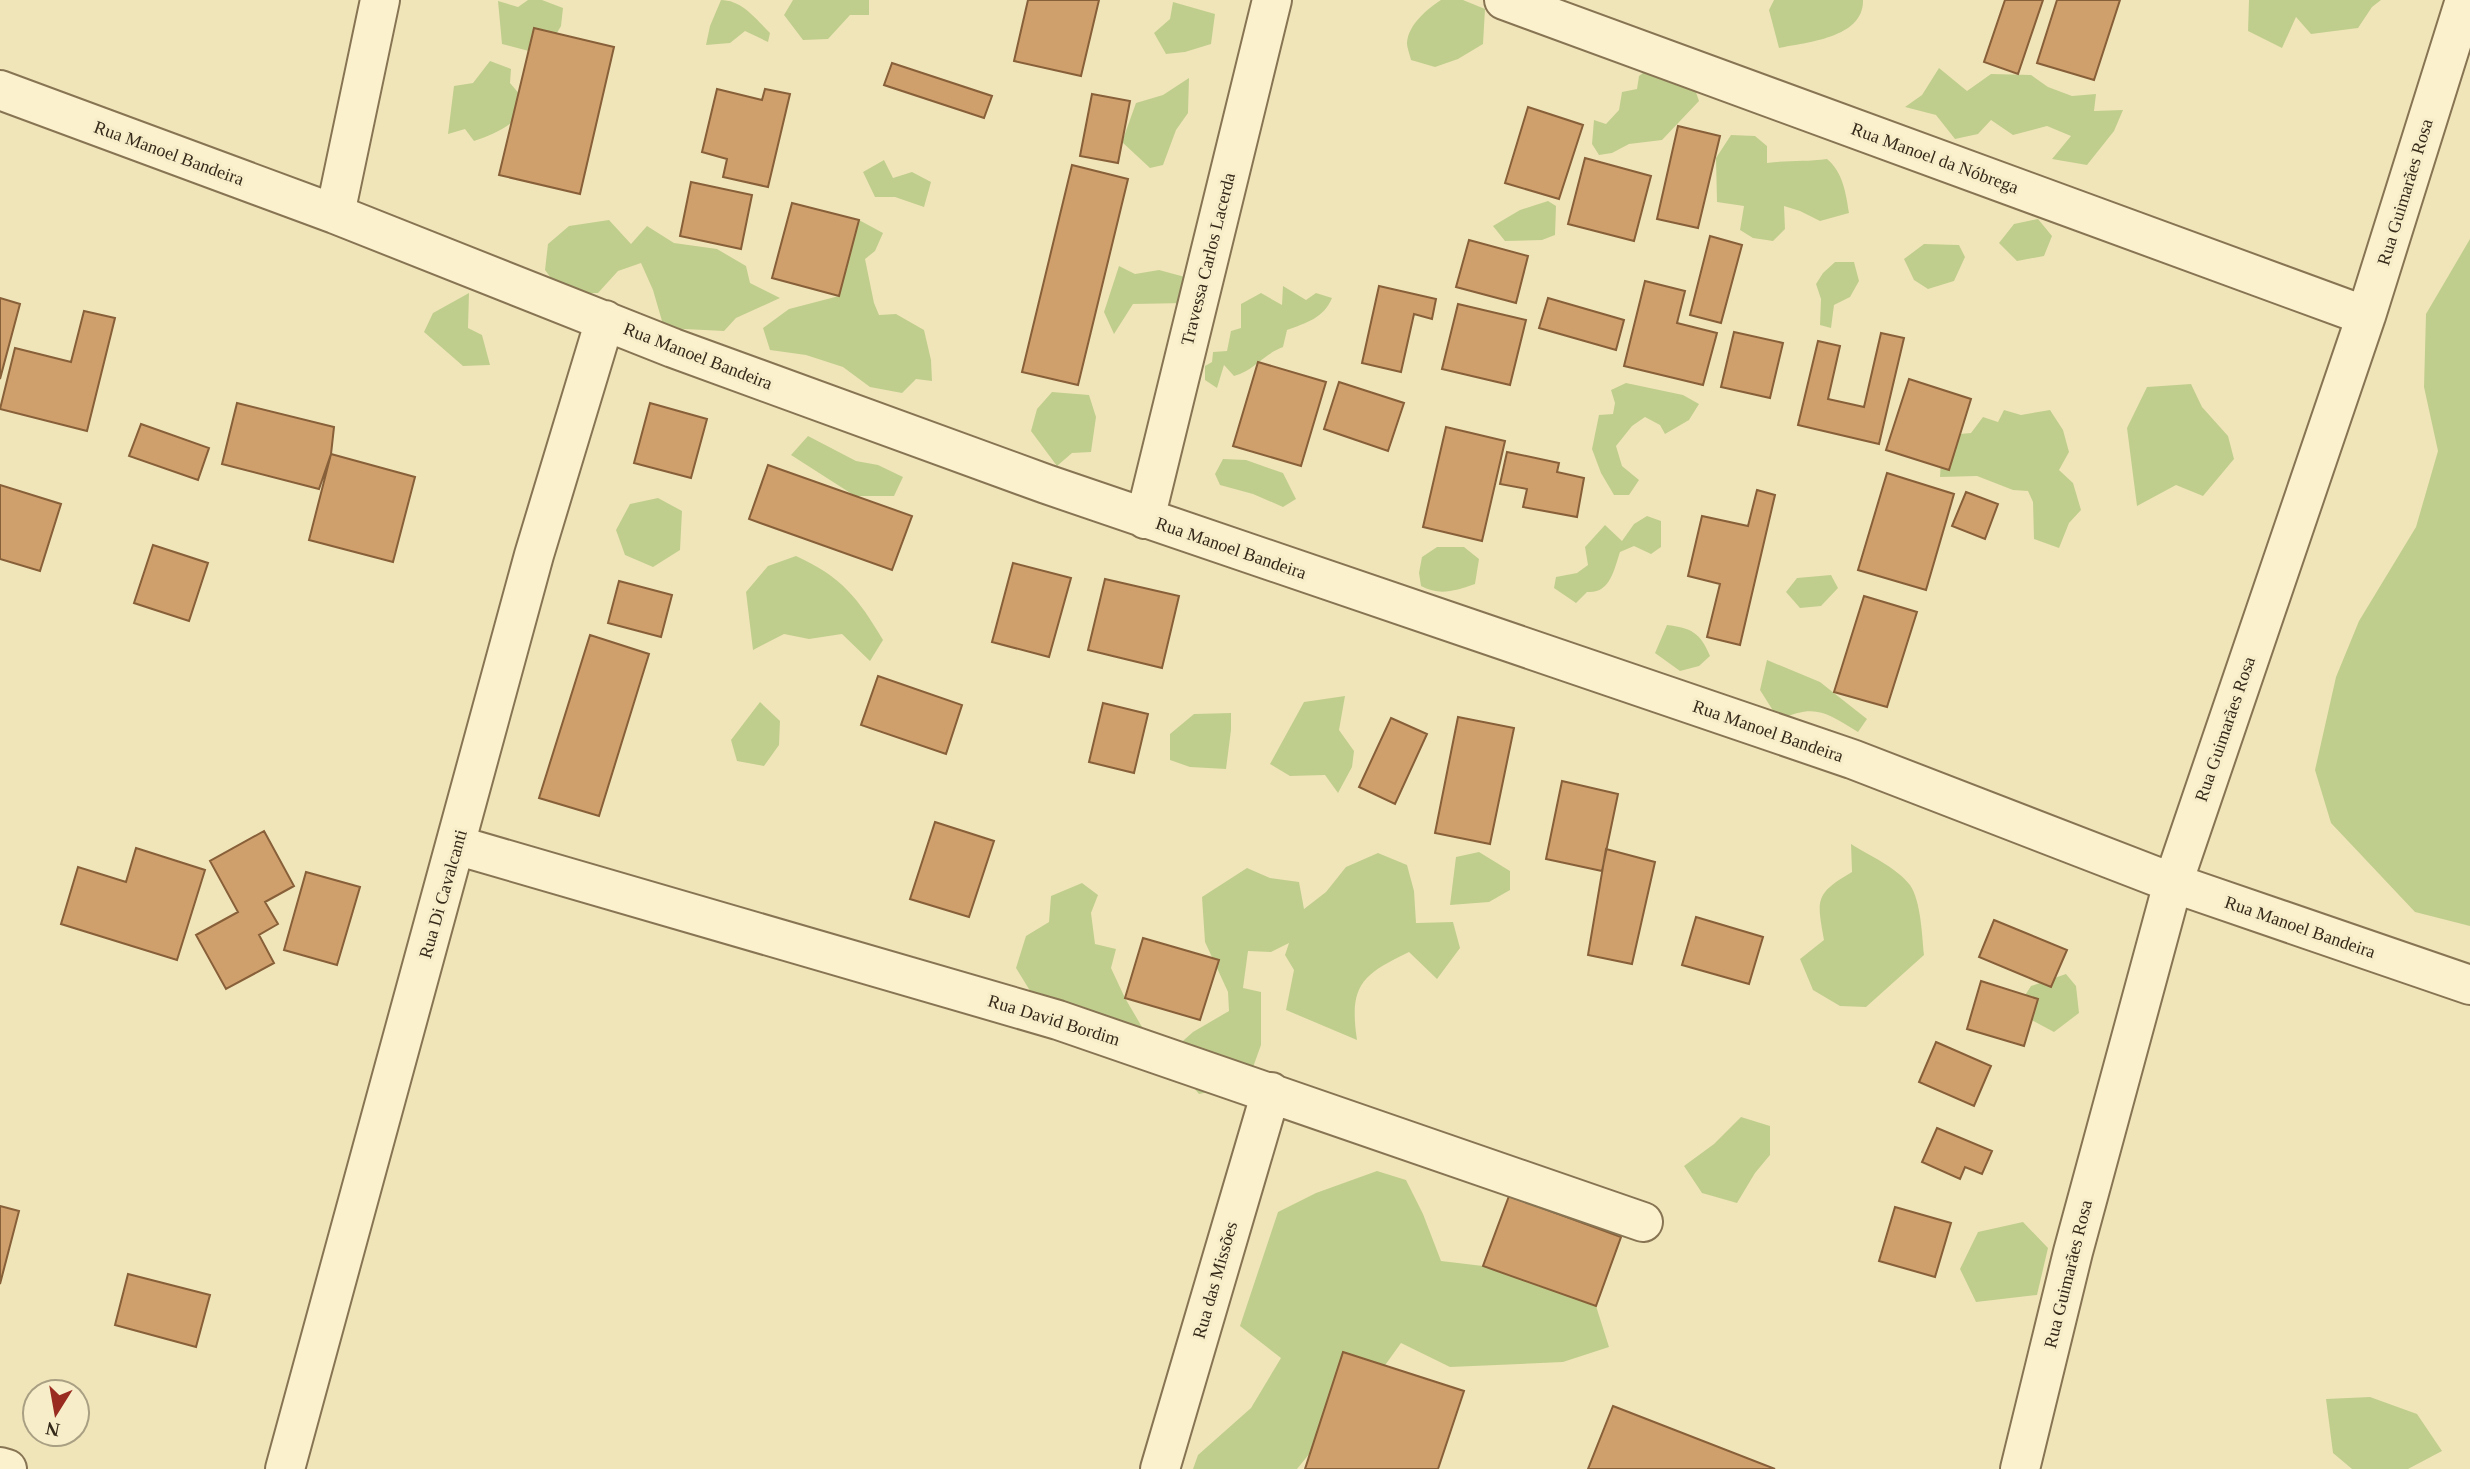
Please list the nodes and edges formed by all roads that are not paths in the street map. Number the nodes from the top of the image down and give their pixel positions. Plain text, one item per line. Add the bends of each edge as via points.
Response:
1 (380, 0) edge
2 (1272, 0) edge
3 (1504, 0) edge
4 (2465, 0) edge
5 (0, 90) edge
6 (335, 214) junction
7 (2366, 316) junction
8 (605, 320) junction
9 (1145, 519) junction
10 (456, 845) junction
11 (2173, 883) junction
12 (2470, 985) edge
13 (1271, 1092) junction
14 (1643, 1222) dead end
15 (0, 1467) edge
16 (7, 1469) edge
17 (285, 1469) edge
18 (1160, 1469) edge
19 (2020, 1469) edge

1 - 6 street
2 - 9 street, Travessa Carlos Lacerda
3 - 7 street, Rua Manoel da Nóbrega
4 - 7 street, Rua Guimarães Rosa
5 - 6 street, Rua Manoel Bandeira
6 - 8 street, Rua Manoel Bandeira
7 - 11 street, Rua Guimarães Rosa
8 - 9 street, Rua Manoel Bandeira
8 - 10 street, Rua Di Cavalcanti via 534,555
9 - 11 street, Rua Manoel Bandeira via 1852,760
10 - 13 street, Rua David Bordim via 1058,1020
10 - 17 street, Rua Di Cavalcanti
11 - 12 street, Rua Manoel Bandeira
11 - 19 street, Rua Guimarães Rosa via 2073,1252
13 - 14 street, Rua David Bordim
13 - 18 street, Rua das Missões
15 - 16 street

